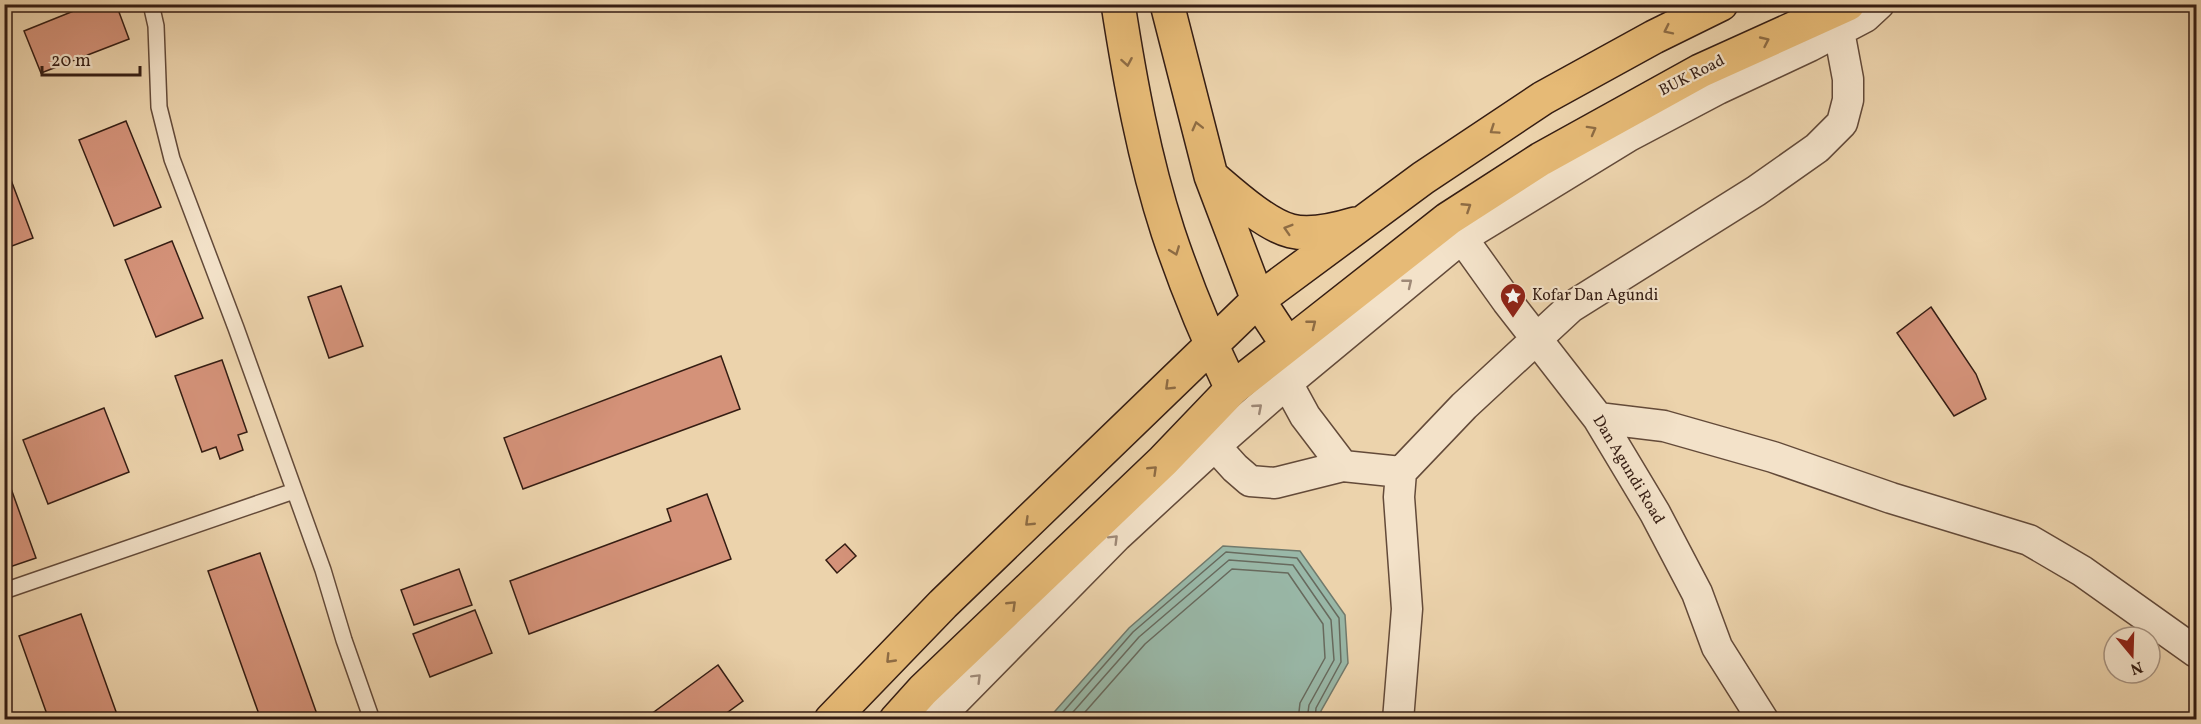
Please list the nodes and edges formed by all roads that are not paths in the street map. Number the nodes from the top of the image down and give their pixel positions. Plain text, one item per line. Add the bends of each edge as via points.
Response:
1 (151, 4) edge
2 (1118, 4) edge
3 (1167, 4) edge
4 (1721, 4) edge
5 (1879, 4) edge
6 (1843, 18) edge
7 (1211, 176) junction
8 (1365, 221) junction
9 (1462, 238) junction
10 (1258, 300) junction
11 (1537, 339) junction
12 (1287, 344) junction
13 (1211, 345) junction
14 (1287, 383) junction
15 (1232, 389) junction
16 (1598, 418) junction
17 (1215, 446) junction
18 (1342, 466) junction
19 (1401, 472) junction
20 (294, 491) junction
21 (4, 591) edge
22 (2196, 652) edge
23 (372, 720) edge
24 (831, 720) edge
25 (896, 720) edge
26 (936, 720) edge
27 (1398, 720) edge
28 (1763, 720) edge

1 - 20 lane via 156,26 159,108 172,159
2 -> 13 main road via 1141,132 1168,232
7 -> 3 main road
4 -> 8 main road via 1543,98
5 - 6 street via 1865,17
6 - 9 street via 1629,136
6 - 11 street via 1848,90 1842,123 1817,148 1756,191 1571,307
12 -> 6 main road, BUK Road via 1448,219 1541,159 1700,71
8 -> 7 main road via 1306,233 1281,228
7 - 10 main road
8 - 10 main road
9 - 11 street, Dan Agundi Road
14 -> 9 street
10 - 12 main road
10 - 13 main road
11 - 16 street, Dan Agundi Road
11 - 19 street via 1464,406
12 - 15 main road, BUK Road
13 - 15 main road
13 -> 24 main road via 944,604
17 -> 14 street
14 - 18 street via 1305,416
25 -> 15 main road, BUK Road
16 - 22 street via 1664,426 2029,540 2082,571
16 - 28 street, Dan Agundi Road via 1697,593 1717,647
17 - 18 street via 1250,481 1275,483
26 -> 17 street via 1117,536
18 - 19 street
19 - 27 street via 1399,497 1407,609
20 - 21 lane
20 - 23 lane

